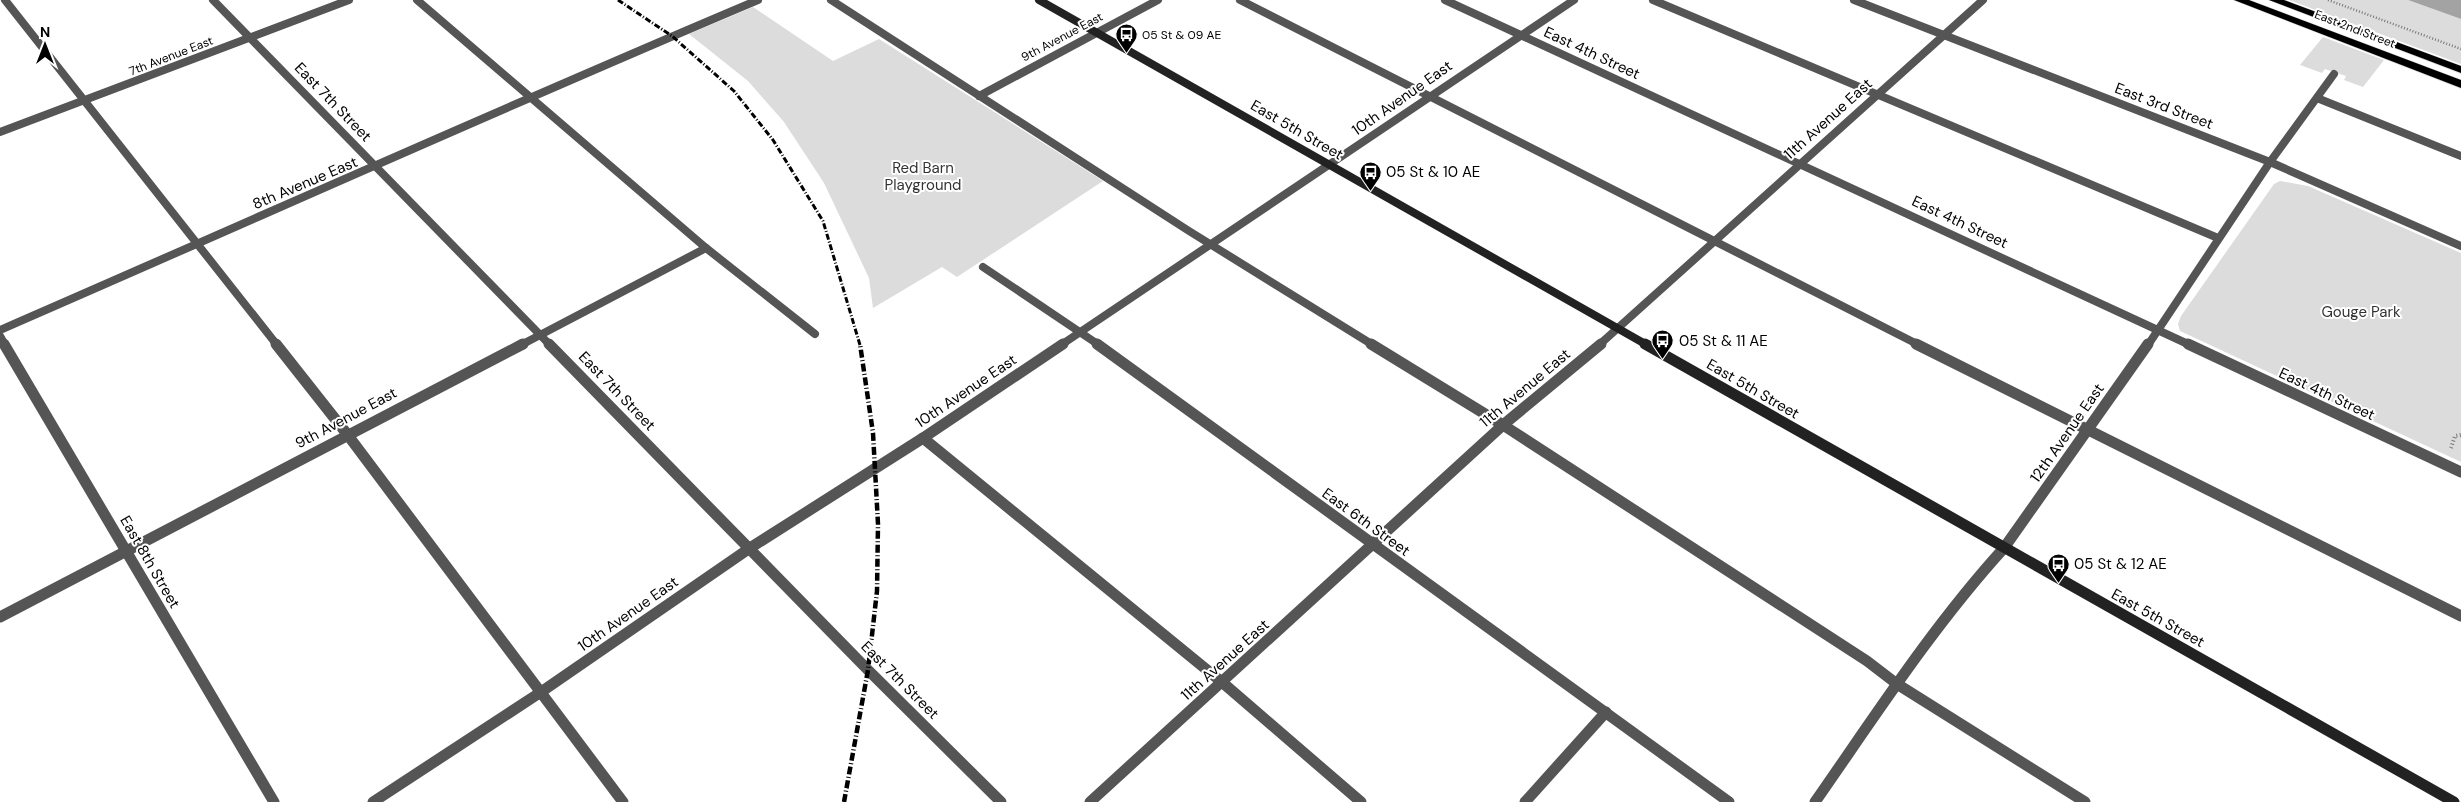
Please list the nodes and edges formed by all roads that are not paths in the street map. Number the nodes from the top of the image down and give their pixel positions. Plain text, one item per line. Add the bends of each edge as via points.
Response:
1 (5, 0) edge
2 (213, 0) edge
3 (349, 0) edge
4 (417, 0) edge
5 (758, 0) edge
6 (831, 0) edge
7 (1039, 0) edge
8 (1158, 0) edge
9 (1240, 0) edge
10 (1445, 0) edge
11 (1574, 0) edge
12 (1653, 0) edge
13 (1854, 0) edge
14 (1983, 0) edge
15 (2239, 0) edge
16 (2274, 0) edge
17 (1097, 32) junction
18 (1520, 35) junction
19 (1945, 35) junction
20 (250, 38) junction
21 (2461, 70) edge
22 (2334, 74) dead end
23 (2461, 84) edge
24 (1877, 95) junction
25 (979, 96) junction
26 (528, 97) junction
27 (1428, 98) junction
28 (2317, 98) junction
29 (85, 100) junction
30 (0, 132) edge
31 (2461, 156) edge
32 (2270, 162) junction
33 (1800, 164) junction
34 (1329, 166) junction
35 (376, 167) junction
36 (2218, 238) junction
37 (1714, 242) junction
38 (198, 244) junction
39 (1211, 244) junction
40 (2461, 246) edge
41 (706, 248) junction
42 (983, 267) dead end
43 (0, 330) edge
44 (1618, 330) junction
45 (2158, 330) junction
46 (1081, 332) junction
47 (540, 333) junction
48 (815, 334) dead end
49 (0, 336) edge
50 (1503, 425) junction
51 (2088, 430) junction
52 (347, 434) junction
53 (923, 438) junction
54 (2461, 472) edge
55 (1372, 545) junction
56 (750, 548) junction
57 (2004, 548) junction
58 (126, 551) junction
59 (2461, 616) edge
60 (0, 617) edge
61 (1223, 683) junction
62 (1897, 684) junction
63 (541, 692) junction
64 (1606, 712) junction
65 (274, 802) edge
66 (373, 802) edge
67 (623, 802) edge
68 (1001, 802) edge
69 (1090, 802) edge
70 (1361, 802) edge
71 (1525, 802) edge
72 (1729, 802) edge
73 (1815, 802) edge
74 (2085, 802) edge
75 (2454, 802) edge

1 - 29 street
2 - 20 street, East 7th Street
3 - 20 street, 7th Avenue East
4 - 26 street
5 - 26 street, 8th Avenue East
6 - 25 street
7 - 17 street, East 5th Street
8 - 17 street, 9th Avenue East
9 - 27 street
10 - 18 street, East 4th Street
11 - 18 street, 10th Avenue East
12 - 24 street
13 - 19 street, East 3rd Street
14 - 19 street, 11th Avenue East
15 - 23 highway, East 2nd Street
16 - 21 highway, East 2nd Street
17 - 25 street, 9th Avenue East
17 - 34 street, East 5th Street
18 - 27 street, 10th Avenue East
18 - 33 street, East 4th Street
19 - 24 street, 11th Avenue East
19 - 32 street, East 3rd Street
20 - 29 street, 7th Avenue East
20 - 35 street, East 7th Street
22 - 28 street, 12th Avenue East
24 - 33 street, 11th Avenue East
24 - 36 street
25 - 39 street
26 - 35 street, 8th Avenue East
26 - 41 street
27 - 34 street, 10th Avenue East
27 - 37 street
28 - 31 street
28 - 32 street, 12th Avenue East
29 - 30 street, 7th Avenue East
29 - 38 street
32 - 36 street, 12th Avenue East
32 - 40 street, East 3rd Street
33 - 37 street, 11th Avenue East
33 - 45 street, East 4th Street
34 - 39 street, 10th Avenue East
34 - 44 street, East 5th Street
35 - 38 street, 8th Avenue East
35 - 47 street, East 7th Street
36 - 45 street, 12th Avenue East
37 - 44 street, 11th Avenue East
37 - 51 street
38 - 43 street, 8th Avenue East
38 - 52 street
39 - 46 street, 10th Avenue East
39 - 50 street
41 - 47 street, 9th Avenue East
41 - 48 street
42 - 46 street, East 6th Street
44 - 50 street, 11th Avenue East
44 - 57 street, East 5th Street
45 - 51 street, 12th Avenue East
45 - 54 street, East 4th Street
46 - 53 street, 10th Avenue East
46 - 55 street, East 6th Street
47 - 52 street, 9th Avenue East
47 - 56 street, East 7th Street
49 - 58 street, East 8th Street
50 - 55 street, 11th Avenue East
50 - 62 street via 1867,661
51 - 57 street, 12th Avenue East
51 - 59 street
52 - 58 street, 9th Avenue East
52 - 63 street
53 - 56 street, 10th Avenue East
53 - 61 street
55 - 61 street, 11th Avenue East
55 - 64 street, East 6th Street
56 - 63 street, 10th Avenue East
56 - 68 street, East 7th Street
57 - 62 street, 12th Avenue East via 1984,568
57 - 75 street, East 5th Street
58 - 60 street, 9th Avenue East
58 - 65 street, East 8th Street
61 - 69 street, 11th Avenue East
61 - 70 street
62 - 73 street, 12th Avenue East
62 - 74 street
63 - 66 street, 10th Avenue East
63 - 67 street
64 - 71 street
64 - 72 street, East 6th Street

